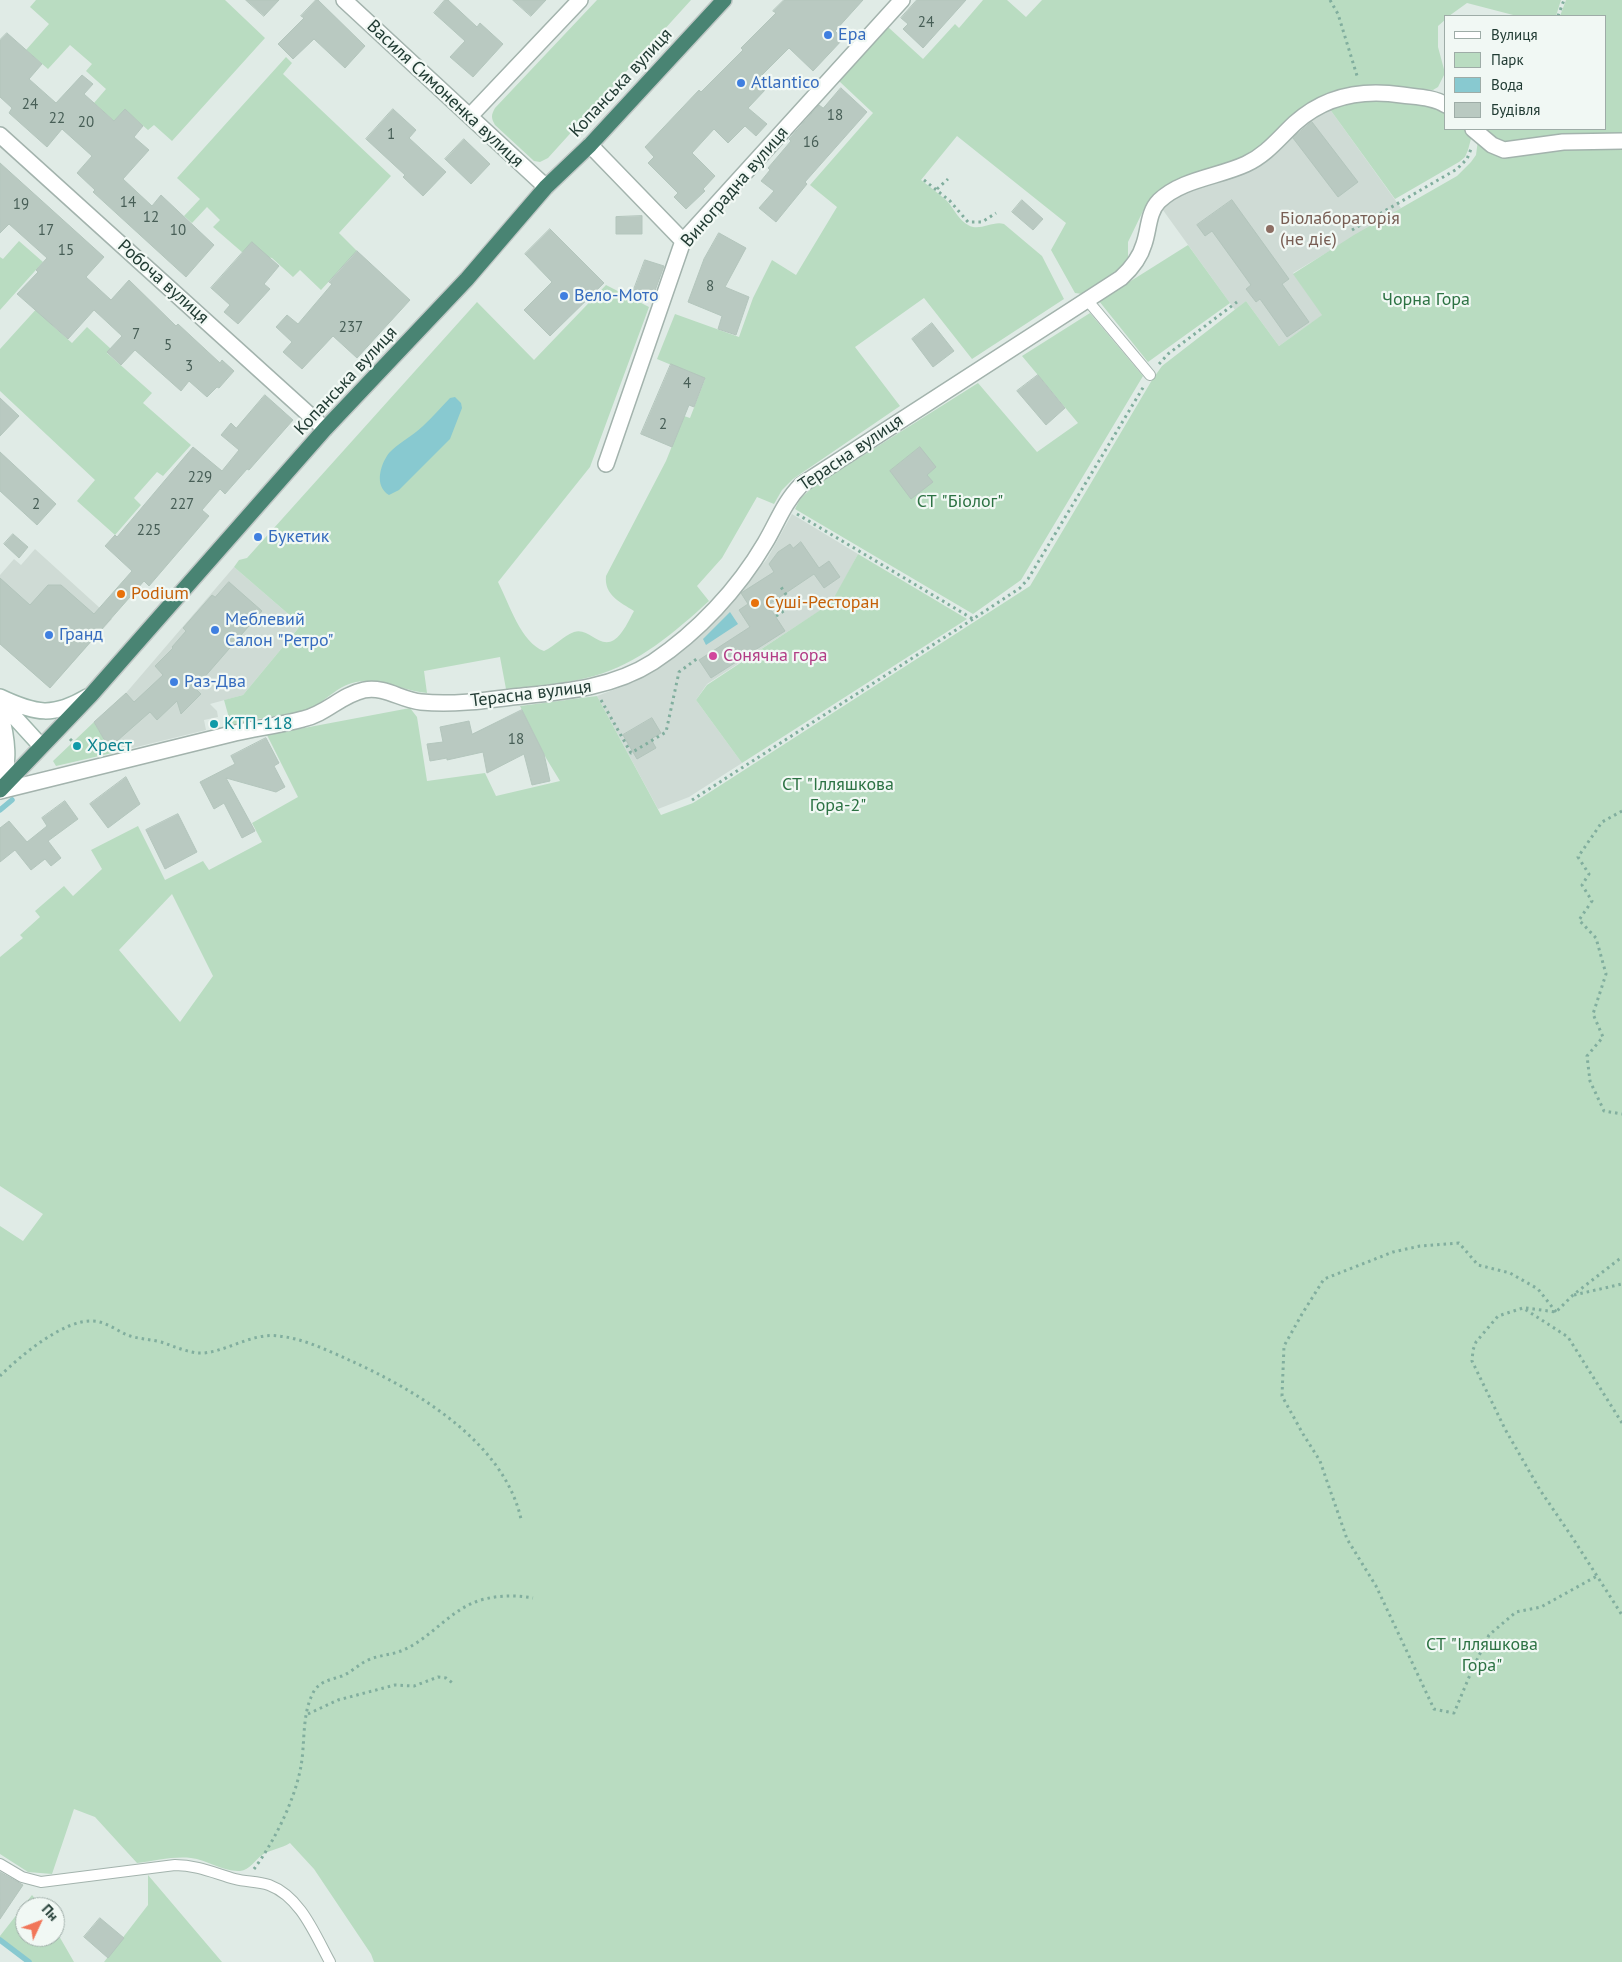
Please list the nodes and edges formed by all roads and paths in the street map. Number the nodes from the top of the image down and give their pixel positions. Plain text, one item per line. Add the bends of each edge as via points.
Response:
1 (344, 0) edge
2 (580, 0) edge
3 (724, 0) edge
4 (902, 0) edge
5 (1330, 0) edge
6 (1564, 0) edge
7 (1558, 15) edge
8 (1362, 93) junction
9 (1444, 104) edge
10 (470, 116) junction
11 (1475, 131) edge
12 (0, 135) edge
13 (1622, 141) edge
14 (590, 145) junction
15 (948, 179) dead end
16 (924, 180) dead end
17 (546, 187) junction
18 (937, 189) junction
19 (996, 213) dead end
20 (1352, 230) dead end
21 (683, 241) junction
22 (1088, 301) junction
23 (1237, 302) dead end
24 (1150, 375) junction
25 (325, 429) junction
26 (606, 464) dead end
27 (784, 506) junction
28 (781, 587) dead end
29 (776, 616) dead end
30 (973, 619) junction
31 (698, 658) dead end
32 (91, 695) junction
33 (599, 695) dead end
34 (0, 699) edge
35 (0, 712) edge
36 (41, 746) junction
37 (0, 790) edge
38 (692, 800) dead end
39 (1622, 811) edge
40 (1622, 1114) edge
41 (1622, 1257) edge
42 (1622, 1284) edge
43 (1573, 1295) junction
44 (1523, 1308) junction
45 (1556, 1312) junction
46 (0, 1376) edge
47 (1622, 1423) edge
48 (521, 1519) dead end
49 (1597, 1576) junction
50 (533, 1598) dead end
51 (1622, 1615) edge
52 (454, 1684) dead end
53 (307, 1714) junction
54 (0, 1864) edge
55 (242, 1881) junction
56 (330, 1962) edge

1 - 10 street, Василя Симоненка вулиця
2 - 10 street
3 - 14 highway, Копанська вулиця
4 - 21 street, Виноградна вулиця
5 - 8 path via 1338,14
6 - 7 path
8 - 9 street, Терасна вулиця via 1397,94 1433,99
8 - 22 street, Терасна вулиця via 1324,103 1246,164 1167,194 1151,213 1145,242 1133,267
10 - 17 street, Василя Симоненка вулиця
11 - 13 street via 1504,150 1563,142
11 - 20 path via 1467,159 1457,169
12 - 25 street, Робоча вулиця
14 - 17 highway, Копанська вулиця
14 - 21 street
15 - 18 path
16 - 18 path
17 - 25 highway, Копанська вулиця via 467,280
18 - 19 path via 968,222 982,222
21 - 26 street, Виноградна вулиця
22 - 24 lane
22 - 27 street, Терасна вулиця via 801,485
23 - 24 path via 1168,354
24 - 30 path via 1028,579 1020,588
25 - 32 highway, Копанська вулиця
27 - 30 path
27 - 37 street, Терасна вулиця via 766,542 721,602 668,652 610,682 577,690 442,704 418,702 378,689 364,690 315,716
28 - 29 path via 793,605
30 - 38 path
31 - 33 path via 678,672 666,732 631,753
32 - 34 street via 64,709 50,711 24,708
32 - 36 highway, Копанська вулиця
34 - 36 street
35 - 37 street via 7,754
36 - 37 highway, Копанська вулиця
39 - 40 path via 1602,822 1578,856 1589,874 1582,886 1592,901 1579,920 1596,938 1606,974 1593,1014 1603,1037 1587,1056 1590,1081 1604,1111
41 - 43 path
42 - 43 path
43 - 45 path
44 - 45 path
44 - 47 path via 1568,1337
44 - 49 path via 1498,1316 1476,1342 1472,1361 1540,1490
45 - 49 path via 1538,1289 1510,1273 1478,1265 1459,1243 1393,1252 1324,1279 1284,1346 1282,1396 1320,1461 1347,1539 1376,1586 1434,1709 1454,1713 1489,1634 1516,1612 1541,1607
46 - 48 path via 32,1346 92,1320 136,1338 200,1353 256,1337 276,1335 294,1339 366,1368 415,1394 454,1422 488,1456 509,1484
49 - 51 path
50 - 53 path via 500,1596 464,1607 409,1647 369,1660 342,1676 326,1680 312,1694
52 - 53 path via 438,1677 414,1686 390,1686 338,1700
53 - 55 path via 301,1768 295,1789 256,1868
54 - 55 lane via 22,1877 41,1882 175,1865 200,1868
55 - 56 lane via 268,1885 293,1902

